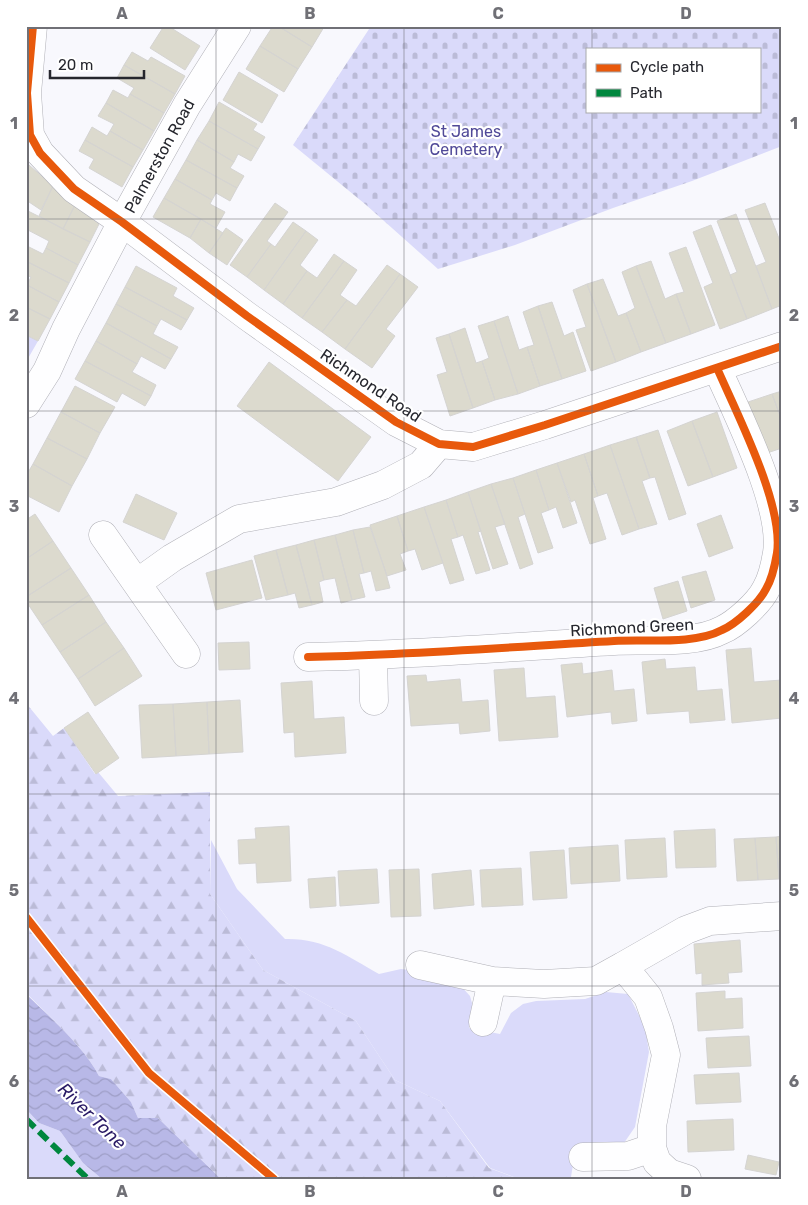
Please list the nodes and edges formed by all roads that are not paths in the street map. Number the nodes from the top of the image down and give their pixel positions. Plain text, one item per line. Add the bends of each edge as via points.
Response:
1 (33, 26) edge
2 (237, 26) edge
3 (122, 222) junction
4 (782, 346) edge
5 (718, 368) junction
6 (26, 404) edge
7 (439, 444) junction
8 (103, 535) dead end
9 (137, 583) junction
10 (186, 654) dead end
11 (373, 656) junction
12 (308, 657) dead end
13 (374, 701) dead end
14 (782, 916) edge
15 (420, 965) dead end
16 (623, 966) junction
17 (492, 981) junction
18 (483, 1022) dead end
19 (652, 1148) junction
20 (583, 1157) dead end
21 (687, 1179) edge

1 - 3 street, Richmond Road via 27,93 30,135 40,153 74,189
2 - 3 street, Palmerston Road via 187,105
3 - 6 street, Palmerston Road via 47,371
3 - 7 street, Richmond Road via 396,422
4 - 5 street, Richmond Road
5 - 7 street, Richmond Road via 473,447
5 - 11 street, Richmond Green via 762,473 778,532 773,571 766,590 751,608 723,630 699,638
7 - 9 street via 421,465 383,485 336,502 239,520 172,558
8 - 9 street
9 - 10 street
11 - 12 street, Richmond Green
11 - 13 street
14 - 16 street via 710,921 686,930
15 - 17 street
16 - 17 street via 596,981 544,984
16 - 19 street via 648,997 666,1055 652,1126
17 - 18 street
19 - 20 street via 628,1156
19 - 21 street via 657,1162 669,1173

